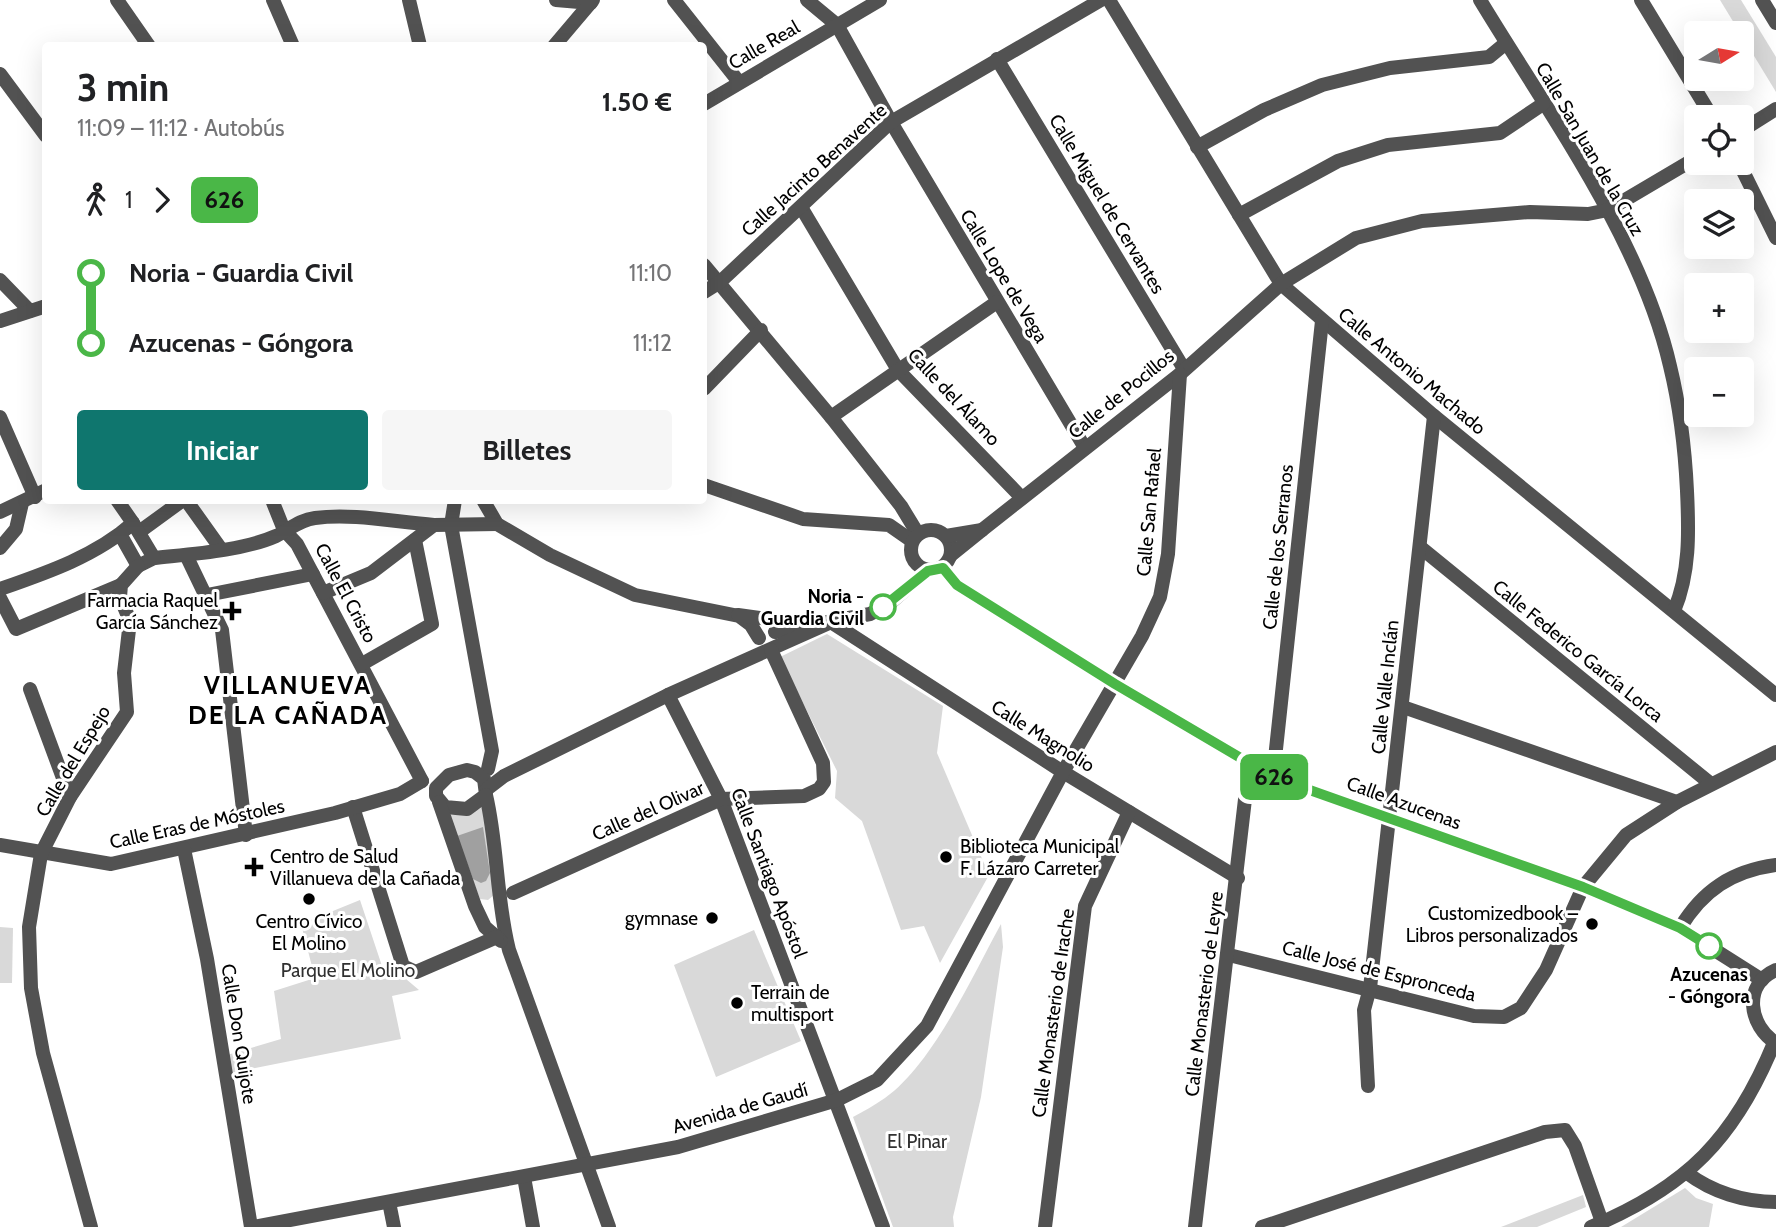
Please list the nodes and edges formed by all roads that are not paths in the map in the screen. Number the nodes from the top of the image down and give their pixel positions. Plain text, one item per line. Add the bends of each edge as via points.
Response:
1 (117, 0) edge
2 (273, 0) edge
3 (409, 0) edge
4 (556, 0) edge
5 (674, 0) edge
6 (807, 0) edge
7 (880, 0) edge
8 (1101, 0) edge
9 (1109, 0) edge
10 (1480, 0) edge
11 (1641, 0) edge
12 (1762, 0) edge
13 (592, 2) edge
14 (1776, 23) edge
15 (837, 24) junction
16 (146, 42) edge
17 (291, 42) edge
18 (420, 42) edge
19 (557, 42) edge
20 (1506, 43) junction
21 (997, 59) junction
22 (0, 74) edge
23 (739, 82) junction
24 (707, 102) edge
25 (1543, 104) junction
26 (1705, 105) edge
27 (1776, 109) edge
28 (891, 122) junction
29 (1754, 123) edge
30 (42, 131) edge
31 (1197, 148) junction
32 (1684, 165) edge
33 (1745, 175) edge
34 (801, 207) junction
35 (1608, 210) junction
36 (1239, 215) junction
37 (1776, 238) edge
38 (707, 268) edge
39 (0, 280) edge
40 (720, 282) junction
41 (1282, 284) junction
42 (707, 290) edge
43 (997, 302) junction
44 (42, 307) edge
45 (30, 311) junction
46 (0, 321) edge
47 (1322, 321) junction
48 (761, 330) junction
49 (898, 370) junction
50 (1182, 371) junction
51 (707, 386) edge
52 (1434, 416) junction
53 (0, 417) edge
54 (831, 417) junction
55 (1085, 448) junction
56 (707, 486) edge
57 (34, 497) edge
58 (1023, 498) junction
59 (120, 504) edge
60 (177, 504) edge
61 (187, 504) edge
62 (274, 504) edge
63 (454, 504) edge
64 (485, 504) edge
65 (901, 506) junction
66 (0, 512) edge
67 (497, 524) junction
68 (434, 525) junction
69 (451, 525) junction
70 (890, 525) junction
71 (136, 527) junction
72 (284, 530) junction
73 (982, 530) junction
74 (120, 534) junction
75 (946, 536) junction
76 (915, 538) junction
77 (415, 540) junction
78 (1420, 547) junction
79 (0, 548) edge
80 (221, 549) junction
81 (186, 555) junction
82 (951, 555) junction
83 (153, 558) junction
84 (138, 566) junction
85 (943, 568) junction
86 (928, 571) junction
87 (313, 574) junction
88 (121, 585) junction
89 (0, 589) edge
90 (323, 593) junction
91 (207, 595) junction
92 (0, 598) edge
93 (1674, 611) junction
94 (733, 615) junction
95 (755, 615) junction
96 (831, 622) junction
97 (810, 624) junction
98 (769, 641) junction
99 (362, 664) junction
100 (1115, 684) junction
101 (30, 690) dead end
102 (668, 695) junction
103 (1776, 695) edge
104 (1403, 707) junction
105 (1776, 752) edge
106 (538, 760) junction
107 (1249, 765) junction
108 (482, 770) junction
109 (1063, 772) junction
110 (1273, 777) junction
111 (422, 781) junction
112 (1711, 784) junction
113 (486, 792) junction
114 (400, 794) junction
115 (437, 795) junction
116 (70, 797) junction
117 (721, 799) junction
118 (1677, 802) junction
119 (353, 807) junction
120 (1129, 812) junction
121 (1390, 819) junction
122 (246, 835) junction
123 (0, 845) edge
124 (184, 849) junction
125 (41, 854) junction
126 (1776, 865) edge
127 (498, 868) junction
128 (1238, 878) junction
129 (1583, 887) junction
130 (513, 893) junction
131 (500, 905) junction
132 (475, 906) junction
133 (1680, 928) junction
134 (497, 937) junction
135 (509, 950) junction
136 (1229, 954) junction
137 (1776, 970) edge
138 (1762, 980) junction
139 (1370, 988) junction
140 (1775, 1043) edge
141 (1368, 1086) dead end
142 (837, 1100) junction
143 (586, 1164) junction
144 (1687, 1173) junction
145 (524, 1177) junction
146 (389, 1202) junction
147 (1776, 1202) edge
148 (1597, 1225) edge
149 (91, 1227) edge
150 (252, 1227) edge
151 (394, 1227) edge
152 (534, 1227) edge
153 (609, 1227) edge
154 (883, 1227) edge
155 (1045, 1227) edge
156 (1195, 1227) edge
157 (1262, 1227) edge

1 - 16 street
2 - 17 street
3 - 18 street
4 - 13 street
5 - 23 street
6 - 15 street
7 - 15 street, Calle Real
8 - 21 street, Calle Jacinto Benavente
9 - 31 street, Calle Antonio Machado
10 - 20 street, Calle San Juan de la Cruz
11 - 26 street
12 - 14 street
13 - 19 street
15 - 23 street, Calle Real
15 - 28 street, Calle Lope de Vega
20 - 25 street, Calle San Juan de la Cruz
20 - 31 street via 1489,57 1390,68 1322,85 1264,110
21 - 28 street, Calle Jacinto Benavente
21 - 50 street, Calle Miguel de Cervantes
22 - 30 street
23 - 24 street, Calle Real
25 - 35 street, Calle San Juan de la Cruz
25 - 36 street via 1500,133 1388,145 1338,161
27 - 29 street
28 - 34 street, Calle Jacinto Benavente
28 - 43 street, Calle Lope de Vega
31 - 36 street, Calle Antonio Machado
32 - 35 street
33 - 37 street
34 - 40 street, Calle Jacinto Benavente
34 - 49 street, Calle del Álamo
35 - 41 street, Calle de Pocillos via 1422,220 1356,239
35 - 93 street, Calle San Juan de la Cruz via 1647,295 1685,439 1685,584
36 - 41 street, Calle Antonio Machado
38 - 40 street
39 - 45 street
40 - 42 street, Calle Jacinto Benavente
40 - 48 street
41 - 47 street, Calle Antonio Machado
41 - 50 street, Calle de Pocillos
43 - 49 street
43 - 55 street, Calle Lope de Vega
44 - 45 street
45 - 46 street
47 - 52 street, Calle Antonio Machado
47 - 110 street, Calle de los Serranos
48 - 51 street
48 - 54 street
49 - 54 street
49 - 58 street, Calle del Álamo
50 - 55 street, Calle de Pocillos
50 - 100 street, Calle San Rafael via 1168,554 1160,597
52 - 78 street, Calle Valle Inclán
52 - 93 street, Calle Antonio Machado
53 - 57 street
54 - 65 street
55 - 58 street, Calle de Pocillos
56 - 70 street via 803,519
57 - 66 street
57 - 79 street
58 - 73 street, Calle de Pocillos
59 - 71 street
60 - 71 street
61 - 80 street
62 - 72 street, Calle El Cristo
63 - 69 street
64 - 67 street
65 - 70 street
65 - 76 street
67 - 69 street
67 - 94 street via 635,595
68 - 69 street
68 - 72 street via 337,517 314,518
68 - 77 street
69 - 108 street via 492,751
70 - 76 street
71 - 74 street
71 - 83 street
72 - 80 street
72 - 87 street, Calle El Cristo
73 - 75 street, Calle de Pocillos
73 - 82 street, Calle de Pocillos
74 - 84 street
74 - 89 street via 52,571
75 - 76 street via 932,530
75 - 82 street
76 - 86 street via 910,554 916,565
77 - 90 street via 371,573
77 - 99 street via 432,624
78 - 104 street, Calle Valle Inclán
78 - 112 street, Calle Federico García Lorca
80 - 81 street
81 - 83 street
81 - 91 street
82 - 85 street
83 - 84 street
84 - 88 street
85 - 86 street
85 - 100 street, Calle Azucenas via 957,585
86 - 96 street via 870,614
87 - 90 street, Calle El Cristo
87 - 91 street
88 - 92 street via 16,629
88 - 116 street, Calle del Espejo via 120,597 130,621 124,673 127,712
90 - 99 street, Calle El Cristo
91 - 122 street via 222,630
93 - 103 street, Calle Antonio Machado
94 - 95 street
94 - 98 street
95 - 97 street
95 - 98 street
96 - 97 street
96 - 98 street
96 - 109 street, Calle Magnolio
97 - 98 street
98 - 102 street via 742,661
98 - 117 street, Calle del Olivar via 823,763 824,782 804,796
99 - 111 street, Calle El Cristo
100 - 107 street, Calle Azucenas
100 - 109 street, Calle San Rafael
101 - 116 street
102 - 106 street
102 - 117 street, Calle Santiago Apóstol
104 - 118 street
104 - 121 street, Calle Valle Inclán
105 - 112 street, Calle José de Espronceda
106 - 108 street
106 - 113 street via 504,776
107 - 110 street, Calle Azucenas
107 - 128 street, Calle Monasterio de Leyre
108 - 113 street
108 - 115 street via 449,775
109 - 120 street, Calle Magnolio
109 - 142 street, Avenida de Gaudí via 927,1026 877,1080
110 - 121 street, Calle Azucenas
111 - 114 street, Calle Eras de Móstoles
111 - 115 street
112 - 118 street, Calle José de Espronceda
113 - 115 street via 474,806 458,810
113 - 127 street
114 - 115 street, Calle Eras de Móstoles
114 - 119 street, Calle Eras de Móstoles
115 - 132 street
116 - 125 street, Calle del Espejo
117 - 130 street, Calle del Olivar
117 - 142 street, Calle Santiago Apóstol
118 - 129 street, Calle José de Espronceda via 1626,835
119 - 122 street, Calle Eras de Móstoles
119 - 134 street via 403,966 416,972
120 - 128 street, Calle Magnolio
120 - 155 street, Calle Monasterio de Irache via 1085,906
121 - 129 street, Calle Azucenas
121 - 139 street, Calle Valle Inclán
122 - 124 street, Calle Eras de Móstoles
123 - 125 street, Calle Eras de Móstoles
124 - 125 street, Calle Eras de Móstoles via 111,864
124 - 150 street, Calle Don Quijote
125 - 149 street, Calle del Espejo via 29,927 31,988 43,1053
126 - 133 street via 1730,877 1709,891
127 - 130 street
127 - 131 street
128 - 136 street, Calle Monasterio de Leyre
129 - 133 street, Calle Azucenas
129 - 139 street, Calle José de Espronceda via 1546,971 1521,1008 1504,1017 1474,1016
130 - 131 street, Calle del Olivar
131 - 132 street via 486,910
131 - 135 street
132 - 134 street
133 - 138 street, Calle Azucenas
134 - 135 street
135 - 143 street
136 - 139 street, Calle José de Espronceda
136 - 156 street, Calle Monasterio de Leyre
137 - 138 street
138 - 140 street via 1753,996 1752,1014 1760,1031
139 - 141 street, Calle Valle Inclán via 1364,1010
140 - 144 street via 1758,1085 1739,1114
142 - 143 street, Avenida de Gaudí via 678,1147
142 - 154 street, Calle Santiago Apóstol
143 - 145 street, Avenida de Gaudí
143 - 153 street
144 - 147 street via 1708,1189
144 - 148 street
145 - 146 street, Avenida de Gaudí
145 - 152 street
146 - 150 street, Avenida de Gaudí
146 - 151 street
148 - 157 street via 1575,1146 1565,1130 1545,1132

